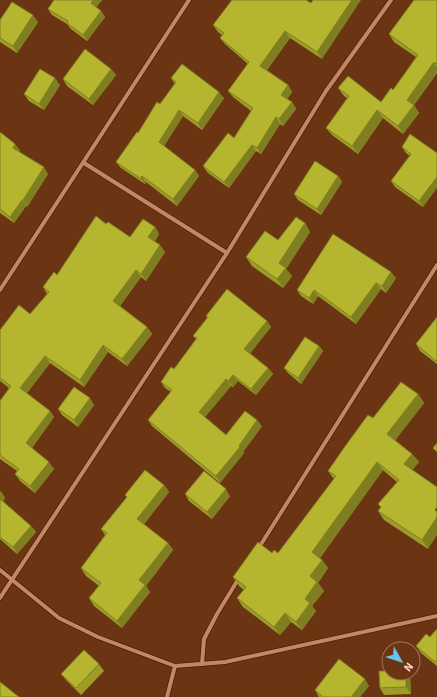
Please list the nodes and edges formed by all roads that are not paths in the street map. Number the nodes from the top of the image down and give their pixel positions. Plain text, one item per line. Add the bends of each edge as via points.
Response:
1 (189, 0) edge
2 (391, 0) edge
3 (84, 163) junction
4 (227, 253) junction
5 (437, 265) edge
6 (0, 290) edge
7 (255, 554) edge
8 (0, 570) edge
9 (242, 574) edge
10 (12, 580) junction
11 (0, 598) edge
12 (437, 616) edge
13 (202, 664) junction
14 (175, 666) junction
15 (167, 697) edge

1 - 3 street
2 - 4 street via 326,91
3 - 4 street
3 - 6 street
4 - 10 street
5 - 7 street
8 - 10 street
9 - 13 street via 204,638
10 - 11 street
10 - 14 street via 59,618 98,637
12 - 13 street via 225,662
13 - 14 street
14 - 15 street

